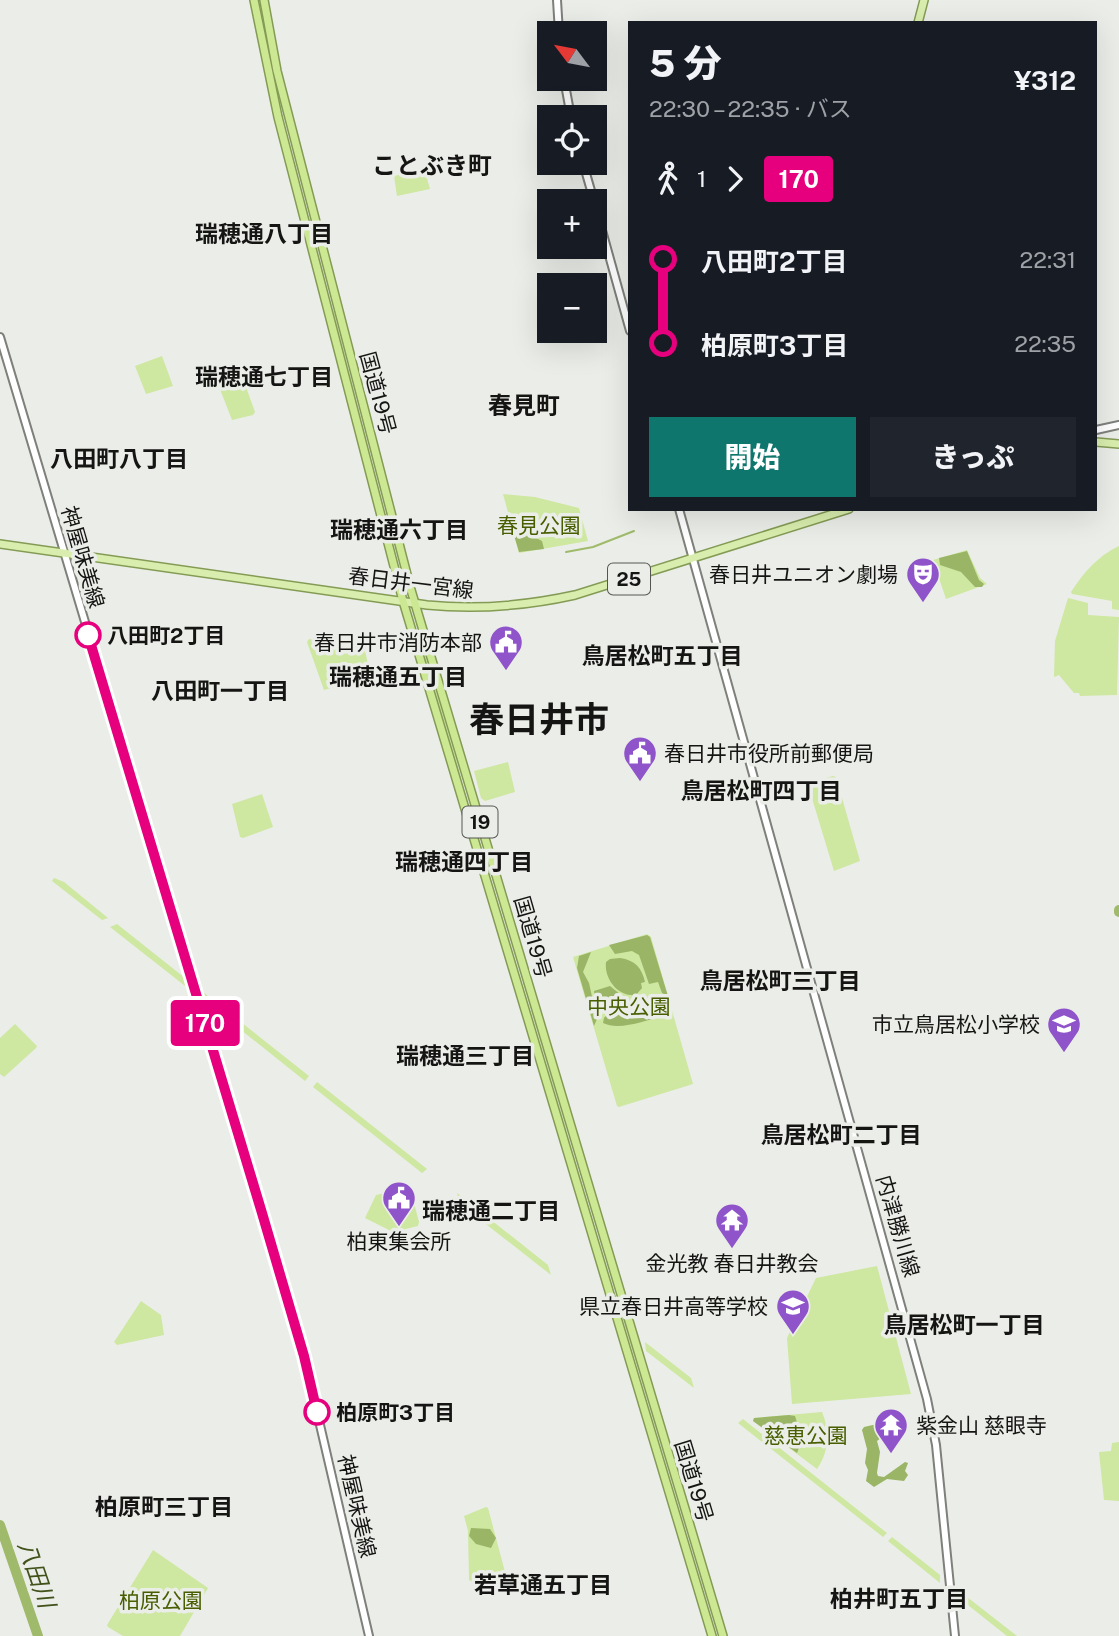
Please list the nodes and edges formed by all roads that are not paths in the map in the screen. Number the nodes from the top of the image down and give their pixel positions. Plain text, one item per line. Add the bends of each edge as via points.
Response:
1 (254, 0) edge
2 (264, 0) edge
3 (557, 0) edge
4 (923, 0) edge
5 (558, 21) edge
6 (918, 21) edge
7 (607, 249) edge
8 (628, 324) edge
9 (0, 337) edge
10 (1119, 425) edge
11 (1097, 430) edge
12 (1097, 442) edge
13 (1119, 444) edge
14 (680, 511) edge
15 (843, 511) edge
16 (0, 544) edge
17 (63, 553) junction
18 (693, 559) junction
19 (403, 601) junction
20 (415, 603) junction
21 (369, 1636) edge
22 (712, 1636) edge
23 (723, 1636) edge
24 (955, 1636) edge

1 - 19 highway, 国道19号 / 19 via 278,117
2 - 20 highway, 国道19号 / 19 via 277,71
3 - 5 main road
4 - 6 main road
7 - 8 main road
9 - 17 main road, 神屋味美線
10 - 11 main road
12 - 13 main road
14 - 18 main road, 内津勝川線
15 - 18 main road, 春日井一宮線 / 25
16 - 17 main road, 春日井一宮線 / 25
17 - 19 main road, 春日井一宮線 / 25
17 - 21 main road, 神屋味美線 via 304,1356
18 - 20 main road, 春日井一宮線 / 25 via 535,604 467,609
18 - 24 main road, 内津勝川線 via 927,1399 936,1445
19 - 20 main road, 春日井一宮線 / 25
19 - 22 highway, 国道19号 / 19
20 - 23 highway, 国道19号 / 19

